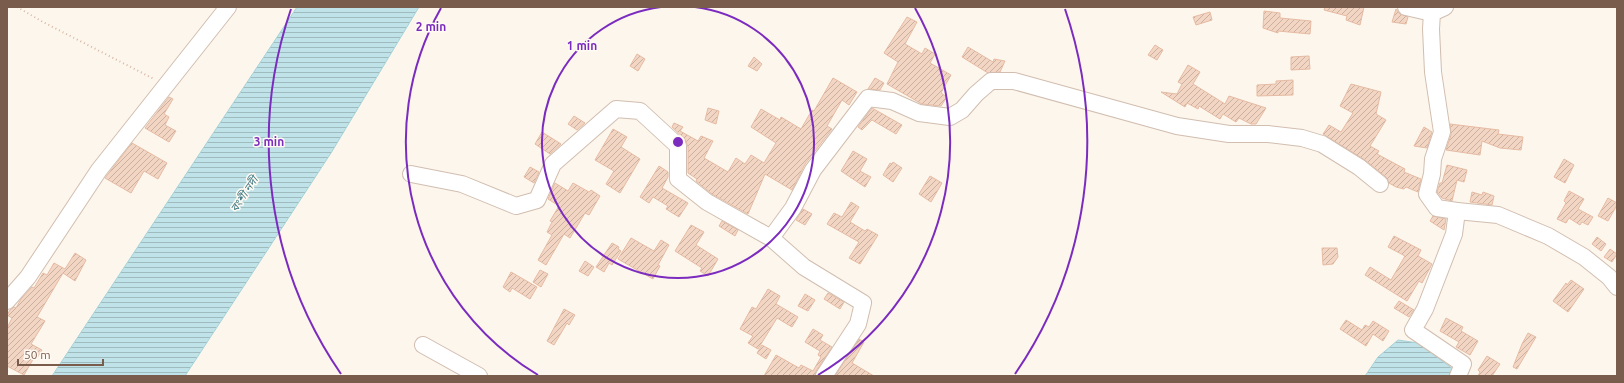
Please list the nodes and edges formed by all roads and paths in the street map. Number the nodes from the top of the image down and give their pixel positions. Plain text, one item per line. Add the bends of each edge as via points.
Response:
1 (17, 7) edge
2 (228, 7) edge
3 (1406, 7) edge
4 (1439, 10) edge
5 (166, 84) junction
6 (411, 174) dead end
7 (1380, 184) dead end
8 (1457, 211) junction
9 (771, 238) junction
10 (1617, 287) edge
11 (7, 301) edge
12 (423, 345) dead end
13 (479, 376) edge
14 (824, 376) edge
15 (1458, 376) edge

1 - 5 path
2 - 5 street
3 - 4 street
4 - 8 street via 1431,28 1432,72 1442,132 1433,159 1427,194 1437,208
5 - 11 street via 99,170 28,277
6 - 9 street via 462,184 516,206 537,200 553,164 616,109 640,111 678,146 678,179 707,202
7 - 9 street via 1359,167 1322,144 1302,138 1268,134 1229,134 1177,126 1014,81 991,81 962,110 950,117 919,113 892,102 868,98 813,170 793,208
8 - 10 street via 1498,215 1548,236 1584,256
8 - 15 street via 1454,234 1425,309 1413,330 1463,364
9 - 14 street via 804,267 863,303 858,324
12 - 13 street

